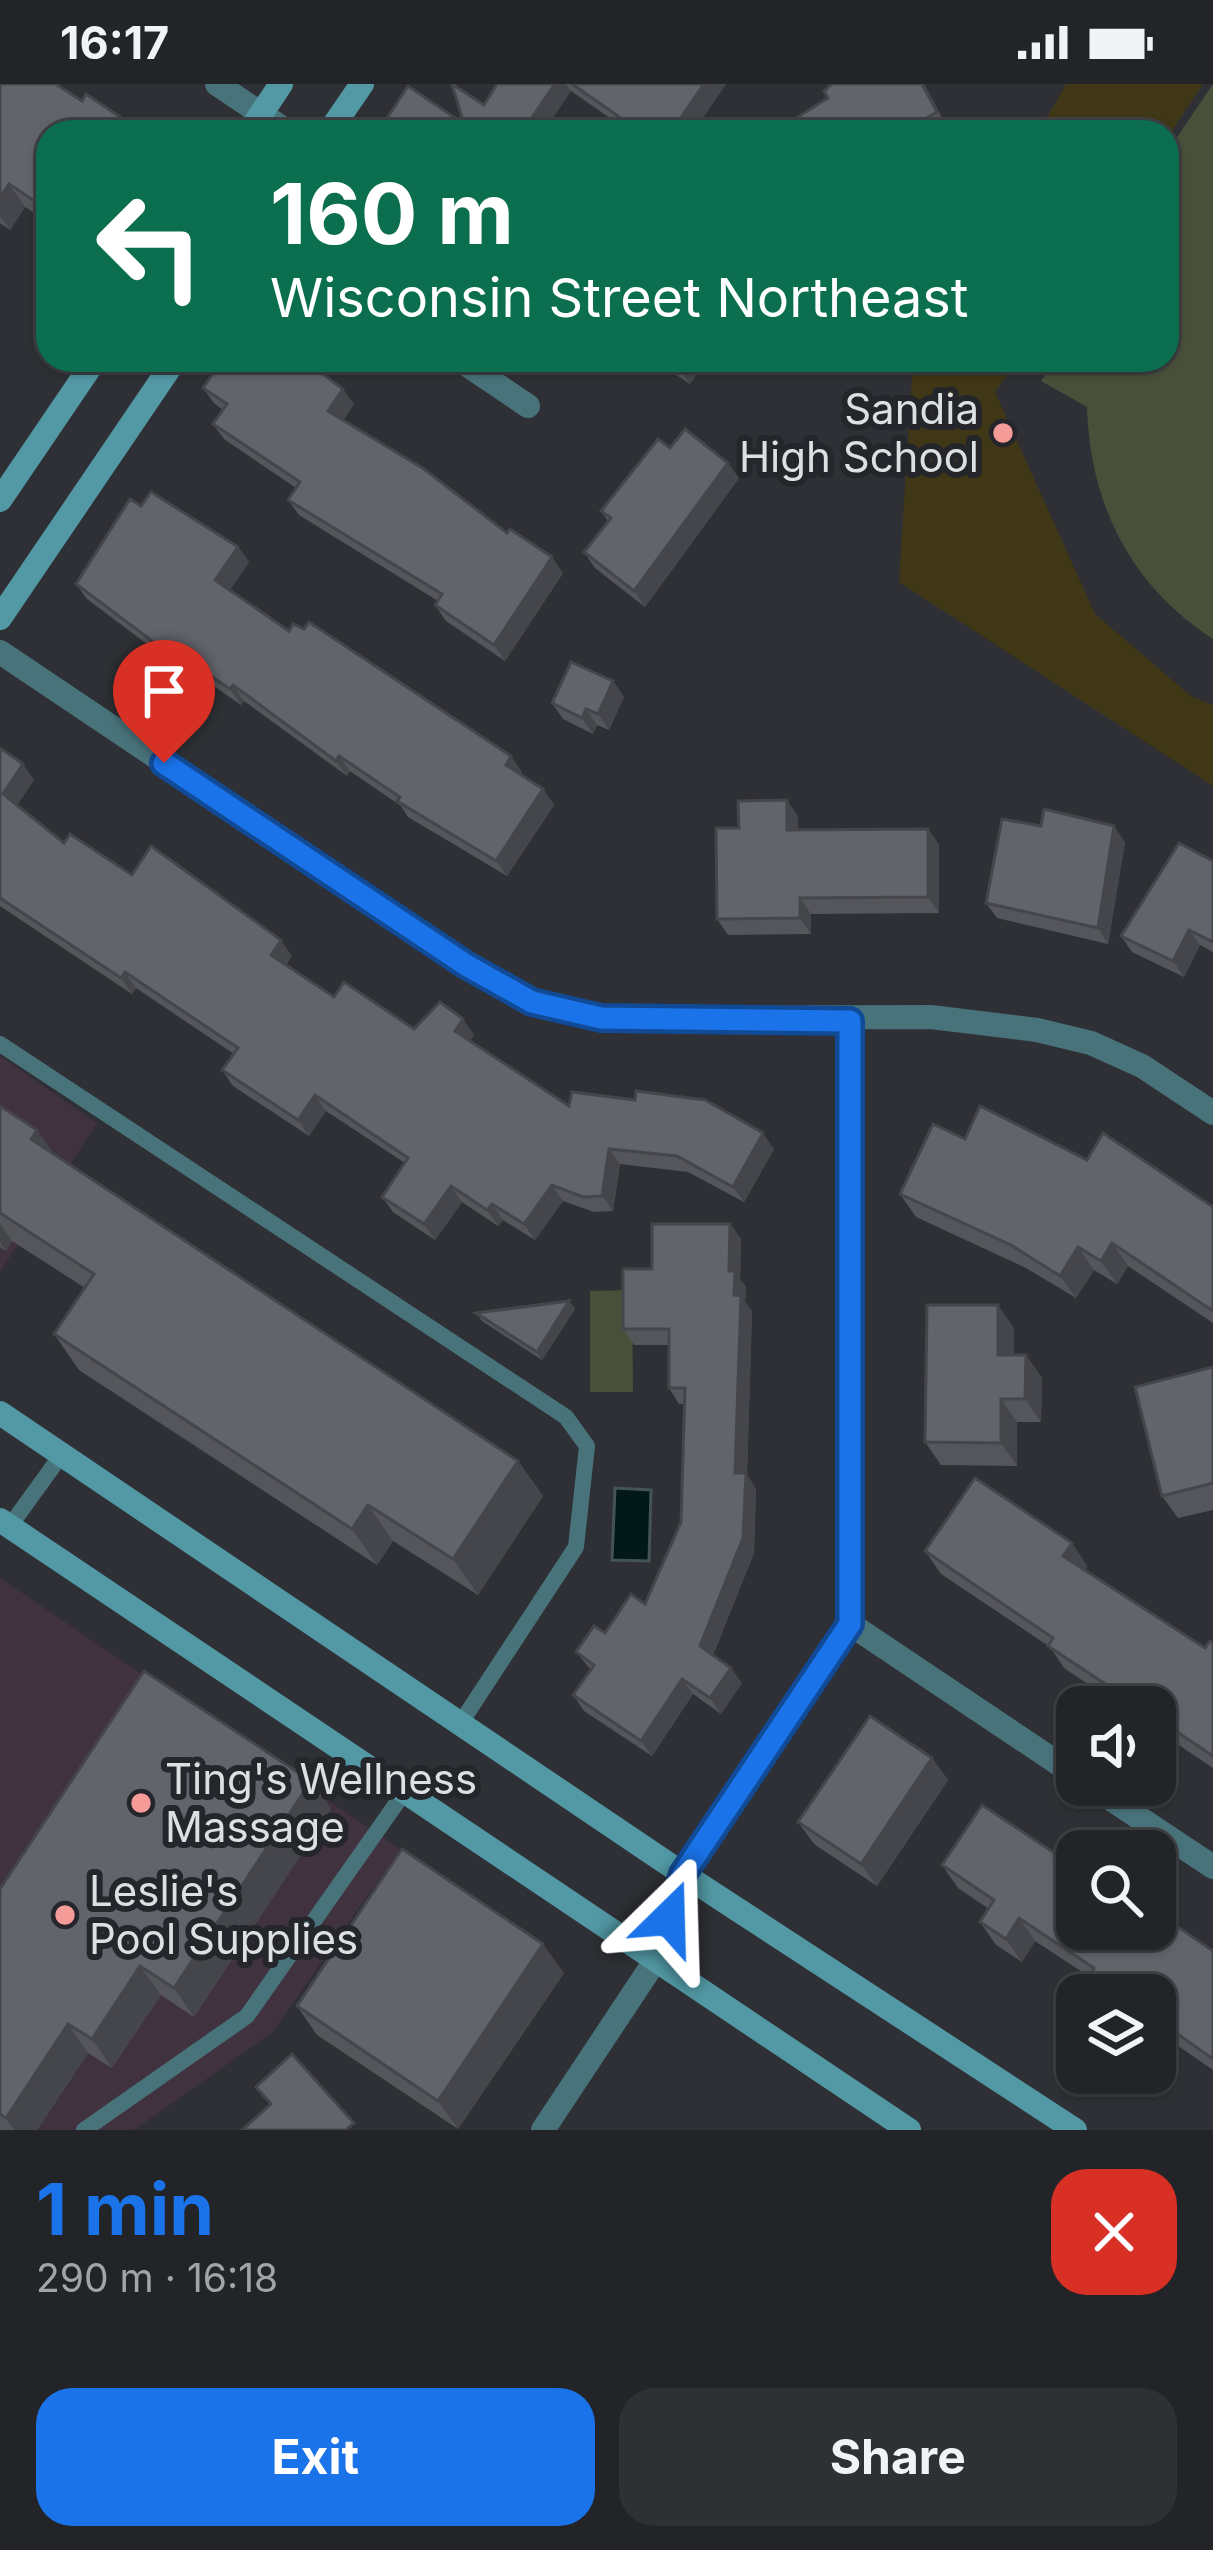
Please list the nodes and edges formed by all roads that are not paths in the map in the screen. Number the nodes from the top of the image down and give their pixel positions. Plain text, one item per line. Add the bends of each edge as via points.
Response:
1 (217, 84) edge
2 (281, 84) edge
3 (362, 84) edge
4 (252, 120) edge
5 (257, 120) edge
6 (337, 120) edge
7 (87, 372) edge
8 (167, 372) edge
9 (478, 372) edge
10 (528, 406) dead end
11 (0, 500) edge
12 (0, 618) edge
13 (0, 652) edge
14 (850, 1021) junction
15 (0, 1044) edge
16 (1213, 1113) edge
17 (0, 1414) edge
18 (62, 1454) junction
19 (5, 1523) edge
20 (850, 1624) junction
21 (460, 1724) junction
22 (1056, 1762) edge
23 (403, 1794) junction
24 (1122, 1806) edge
25 (1213, 1867) edge
26 (683, 1874) junction
27 (655, 1961) junction
28 (84, 2130) edge
29 (543, 2130) edge
30 (908, 2130) edge
31 (1076, 2130) edge

1 - 4 street
2 - 5 main road
3 - 6 main road
7 - 11 main road
8 - 12 main road
9 - 10 street
13 - 14 street via 532,1002 601,1018
14 - 16 street via 932,1017 1091,1043
14 - 20 street
15 - 21 lane via 566,1417 587,1446 576,1547
17 - 18 main road
18 - 19 lane
18 - 21 main road
19 - 23 main road
20 - 22 street
20 - 26 street
21 - 26 main road
23 - 27 main road
23 - 28 lane via 248,2016
24 - 25 street
26 - 27 street
26 - 31 main road
27 - 29 street
27 - 30 main road

